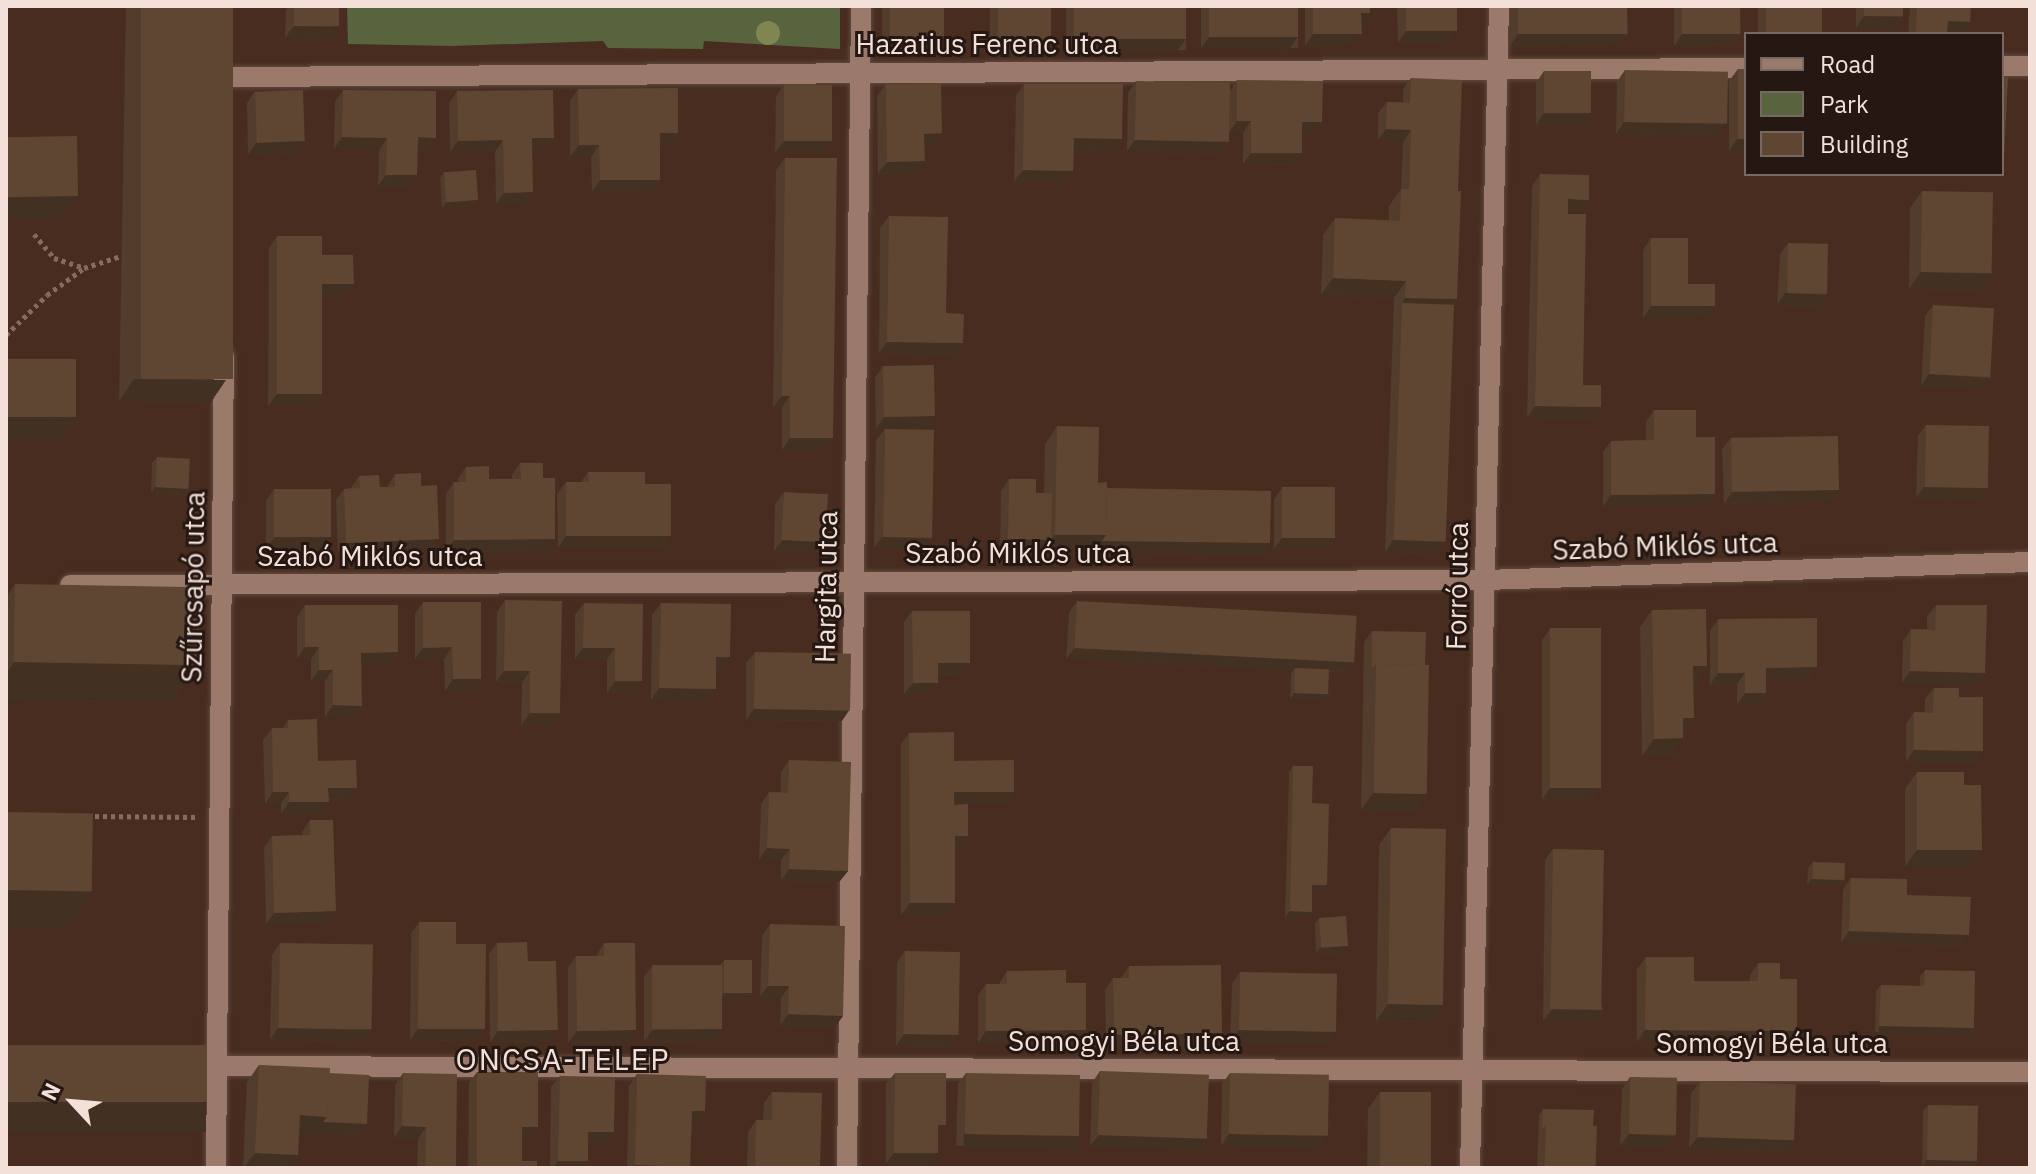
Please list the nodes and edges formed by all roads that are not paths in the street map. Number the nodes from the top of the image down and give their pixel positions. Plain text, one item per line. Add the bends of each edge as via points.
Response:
1 (861, 6) edge
2 (1499, 6) edge
3 (2004, 66) edge
4 (2030, 66) edge
5 (1744, 68) edge
6 (1498, 70) junction
7 (860, 73) junction
8 (228, 77) edge
9 (225, 331) edge
10 (2030, 562) edge
11 (1485, 580) junction
12 (854, 582) junction
13 (50, 585) edge
14 (221, 585) junction
15 (217, 1066) junction
16 (848, 1068) junction
17 (1473, 1070) junction
18 (2030, 1072) edge
19 (216, 1168) edge
20 (847, 1168) edge
21 (1470, 1168) edge

1 - 7 street, Hargita utca
2 - 6 street, Forró utca
3 - 4 street
5 - 6 street, Hazatius Ferenc utca
6 - 7 street, Hazatius Ferenc utca
6 - 11 street, Forró utca
7 - 8 street, Hazatius Ferenc utca
7 - 12 street, Hargita utca
9 - 14 street, Szűrcsapó utca
10 - 11 street, Szabó Miklós utca
11 - 12 street, Szabó Miklós utca
11 - 17 street, Forró utca
12 - 14 street, Szabó Miklós utca
12 - 16 street, Hargita utca
13 - 14 street, Szabó Miklós utca
14 - 15 street, Szűrcsapó utca
15 - 16 street, Somogyi Béla utca
15 - 19 street, Szűrcsapó utca
16 - 17 street, Somogyi Béla utca
16 - 20 street, Hargita utca
17 - 18 street, Somogyi Béla utca
17 - 21 street, Forró utca

